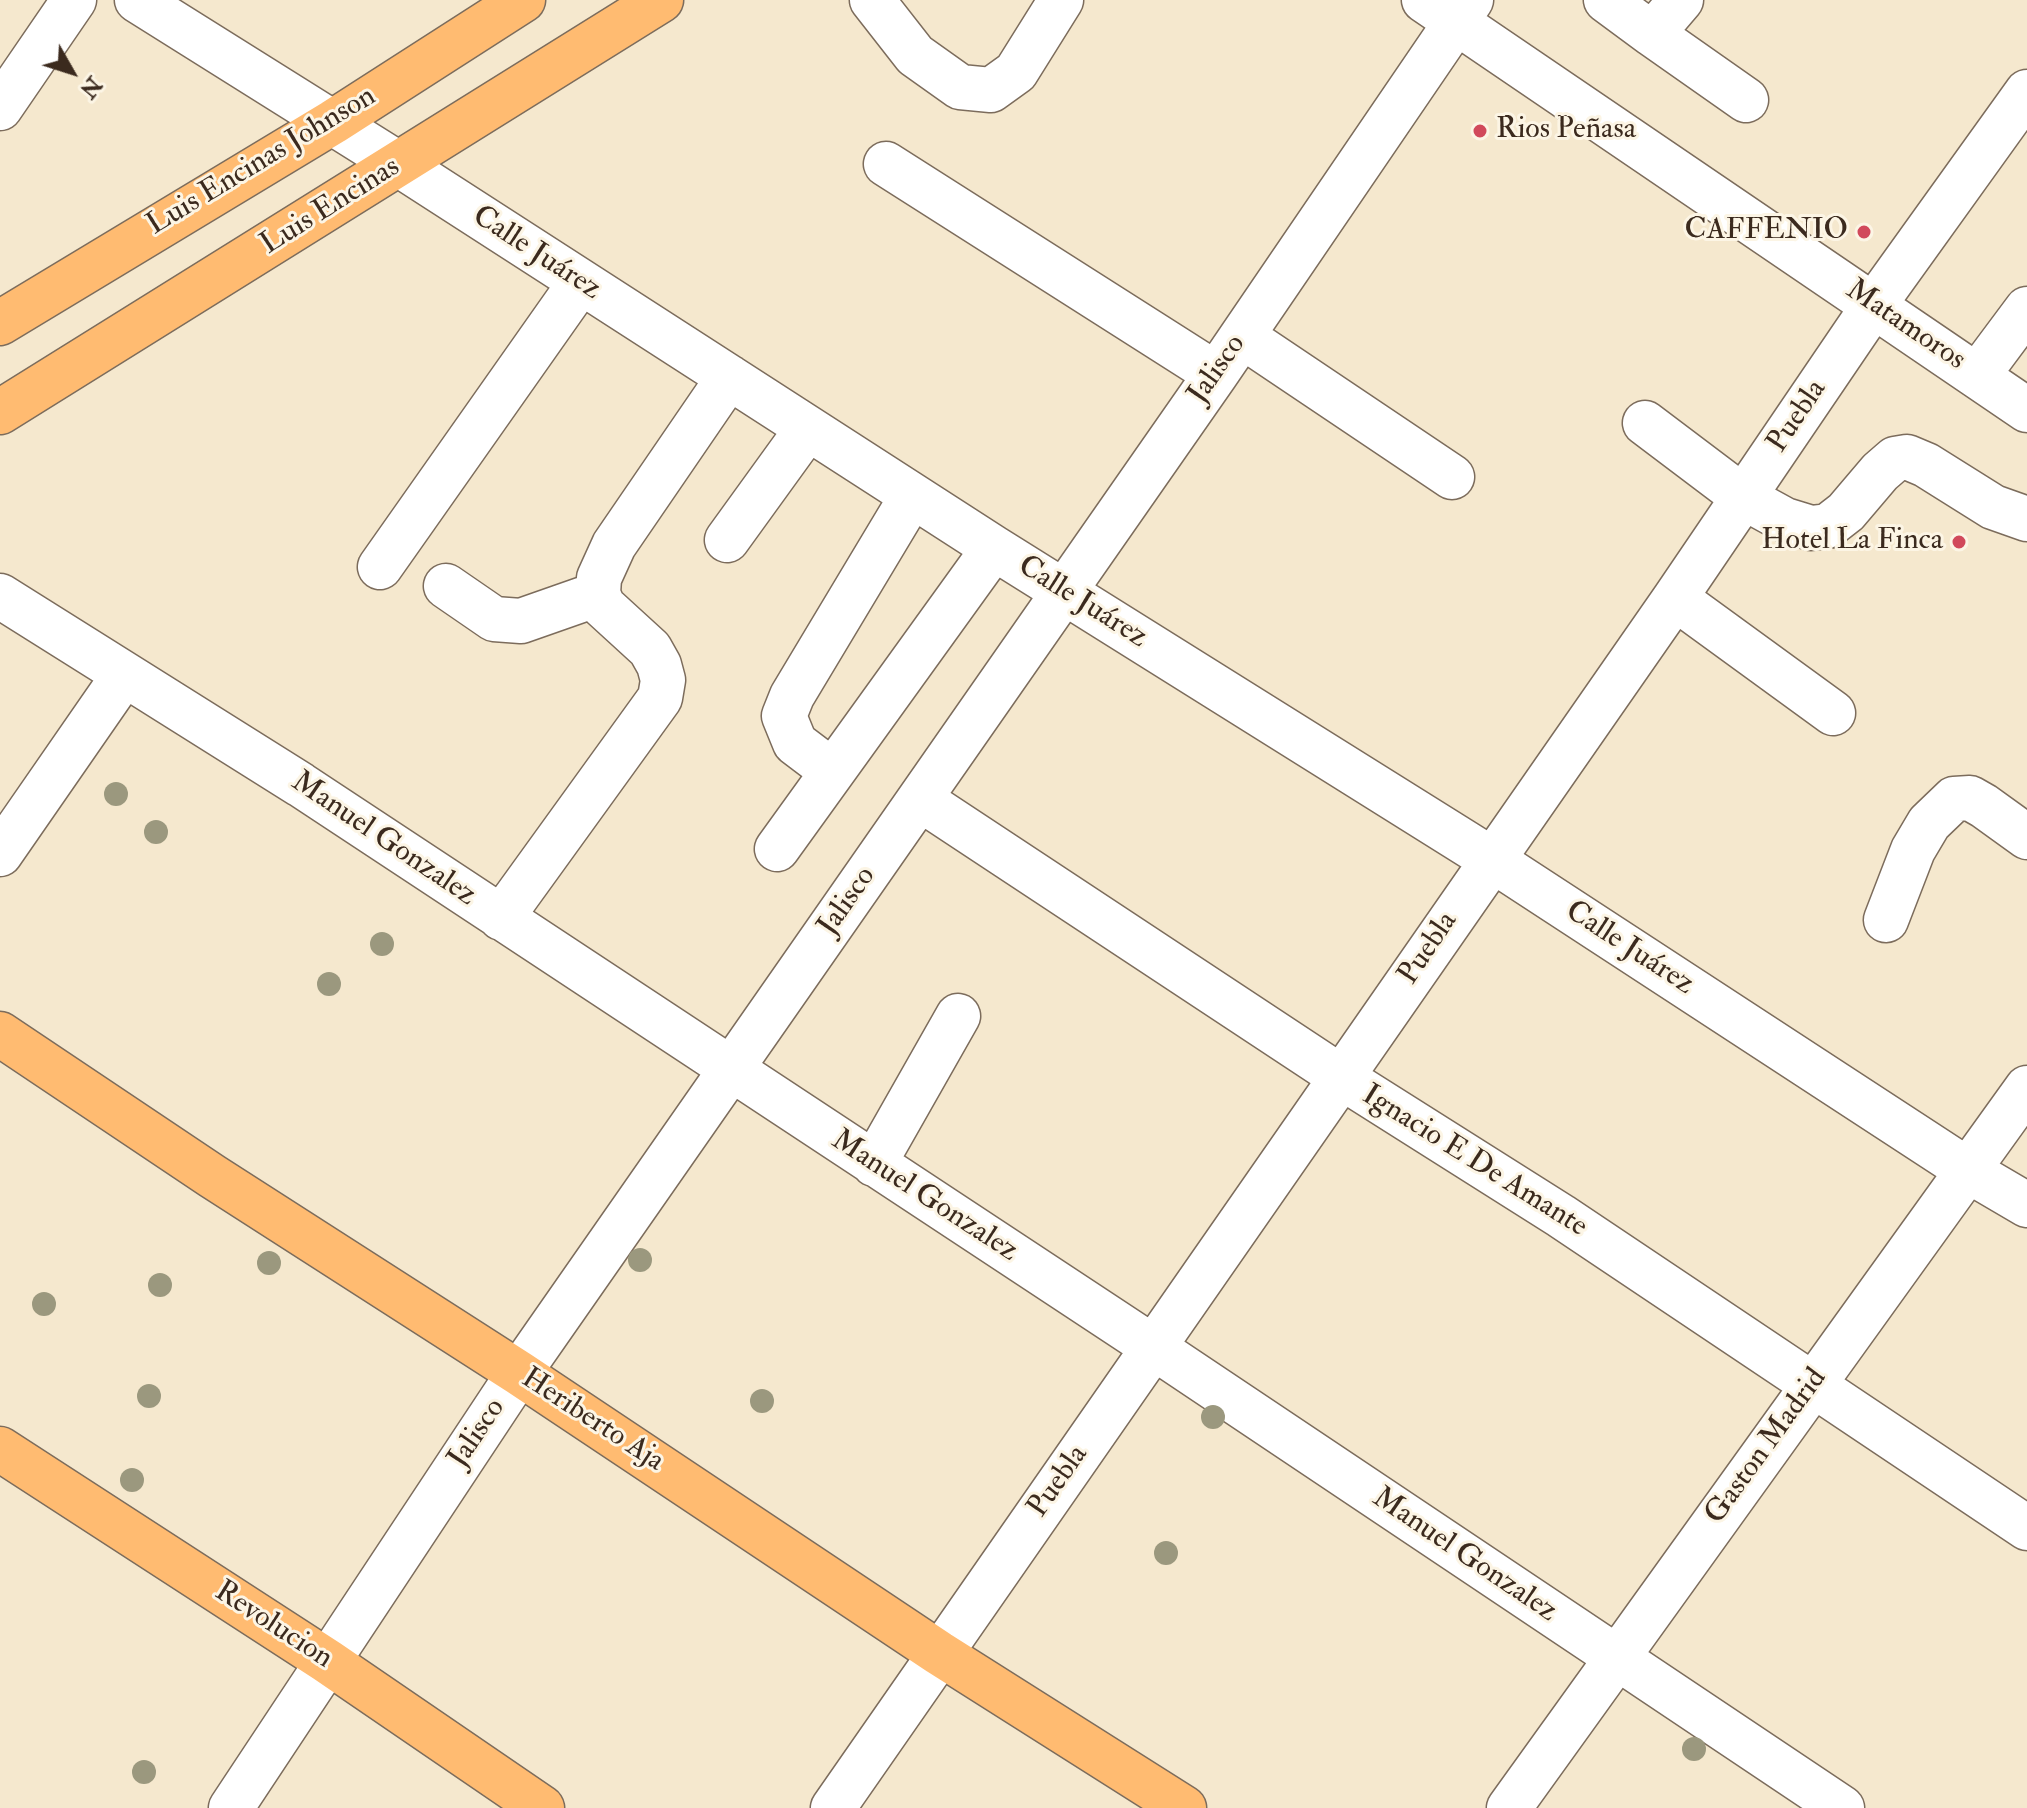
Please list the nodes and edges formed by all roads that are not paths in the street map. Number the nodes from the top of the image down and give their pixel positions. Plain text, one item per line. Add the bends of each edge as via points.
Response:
1 (74, 0) edge
2 (137, 0) edge
3 (523, 0) edge
4 (661, 0) edge
5 (872, 0) edge
6 (1061, 0) edge
7 (1606, 0) edge
8 (1681, 0) edge
9 (1451, 7) edge
10 (1652, 34) junction
11 (2027, 92) edge
12 (1746, 100) dead end
13 (0, 108) edge
14 (333, 122) junction
15 (886, 164) dead end
16 (400, 165) junction
17 (580, 283) junction
18 (1874, 305) junction
19 (2027, 309) edge
20 (0, 323) edge
21 (1242, 336) junction
22 (1216, 374) junction
23 (1977, 376) junction
24 (729, 377) junction
25 (2027, 410) edge
26 (0, 412) edge
27 (1645, 423) dead end
28 (808, 428) junction
29 (1452, 477) dead end
30 (912, 496) junction
31 (1743, 497) junction
32 (2027, 519) edge
33 (727, 540) dead end
34 (994, 548) junction
35 (380, 567) dead end
36 (446, 586) dead end
37 (1065, 592) junction
38 (598, 594) junction
39 (0, 596) edge
40 (1675, 598) junction
41 (124, 675) junction
42 (1833, 713) dead end
43 (832, 771) junction
44 (920, 799) junction
45 (2027, 837) edge
46 (777, 849) dead end
47 (0, 854) edge
48 (1491, 859) junction
49 (501, 918) junction
50 (1886, 920) dead end
51 (958, 1016) dead end
52 (0, 1034) edge
53 (732, 1071) junction
54 (1341, 1077) junction
55 (2027, 1088) edge
56 (2027, 1138) edge
57 (874, 1164) junction
58 (1969, 1171) junction
59 (2027, 1205) edge
60 (1153, 1347) junction
61 (519, 1373) junction
62 (1813, 1383) junction
63 (0, 1449) edge
64 (2027, 1528) edge
65 (939, 1653) junction
66 (1615, 1658) junction
67 (327, 1661) junction
68 (1796, 1797) edge
69 (231, 1808) edge
70 (542, 1808) edge
71 (833, 1808) edge
72 (1184, 1808) edge
73 (1509, 1808) edge
74 (1842, 1808) edge

1 - 13 street
2 - 14 street, Calle Juárez
3 - 14 main road, Luis Encinas Johnson
4 - 16 main road, Luis Encinas
5 - 6 street via 915,55 960,87 991,90 1016,72
7 - 10 street
8 - 10 street
9 - 18 street, Matamoros
9 - 21 street, Jalisco
10 - 12 street
11 - 18 street, Puebla
14 - 16 street, Calle Juárez
14 - 20 main road, Luis Encinas Johnson
15 - 22 street
16 - 17 street, Calle Juárez
16 - 26 main road, Luis Encinas
17 - 24 street, Calle Juárez
17 - 35 street
18 - 23 street, Matamoros
18 - 31 street, Puebla
19 - 23 street
21 - 22 street, Jalisco
21 - 29 street
22 - 37 street, Jalisco
23 - 25 street, Matamoros
24 - 28 street, Calle Juárez
24 - 38 street via 614,545 602,567
27 - 31 street
28 - 30 street, Calle Juárez
28 - 33 street
30 - 34 street, Calle Juárez
30 - 43 street via 784,716 795,743
31 - 32 street via 1785,520 1811,528 1828,526 1880,472 1895,459 1907,457 1993,507
31 - 40 street, Puebla
34 - 37 street, Calle Juárez
34 - 43 street
36 - 38 street via 494,619 521,621
37 - 44 street, Jalisco
37 - 48 street, Calle Juárez
38 - 49 street via 603,606 650,649 663,680 660,698
39 - 41 street, Manuel Gonzalez
40 - 42 street
40 - 48 street, Puebla
41 - 47 street
41 - 49 street, Manuel Gonzalez
43 - 46 street
44 - 53 street, Jalisco
44 - 54 street, Ignacio E De Amante
45 - 50 street via 1970,798 1954,799 1929,823 1913,850
48 - 54 street, Puebla
48 - 58 street, Calle Juárez
49 - 53 street, Manuel Gonzalez
51 - 57 street
52 - 61 main road, Heriberto Aja
53 - 57 street, Manuel Gonzalez
53 - 61 street, Jalisco
54 - 60 street, Puebla
54 - 62 street, Ignacio E De Amante
55 - 58 street, Gaston Madrid
56 - 58 street
57 - 60 street, Manuel Gonzalez
58 - 59 street, Calle Juárez
58 - 62 street, Gaston Madrid
60 - 65 street, Puebla
60 - 66 street, Manuel Gonzalez
61 - 65 main road, Heriberto Aja
61 - 67 street, Jalisco
62 - 64 street, Ignacio E De Amante
62 - 66 street, Gaston Madrid
63 - 67 main road, Revolucion
65 - 71 street, Puebla
65 - 72 main road, Heriberto Aja
66 - 68 street, Manuel Gonzalez
66 - 73 street, Gaston Madrid
67 - 69 street, Jalisco
67 - 70 main road, Revolucion
68 - 74 street, Manuel Gonzalez

